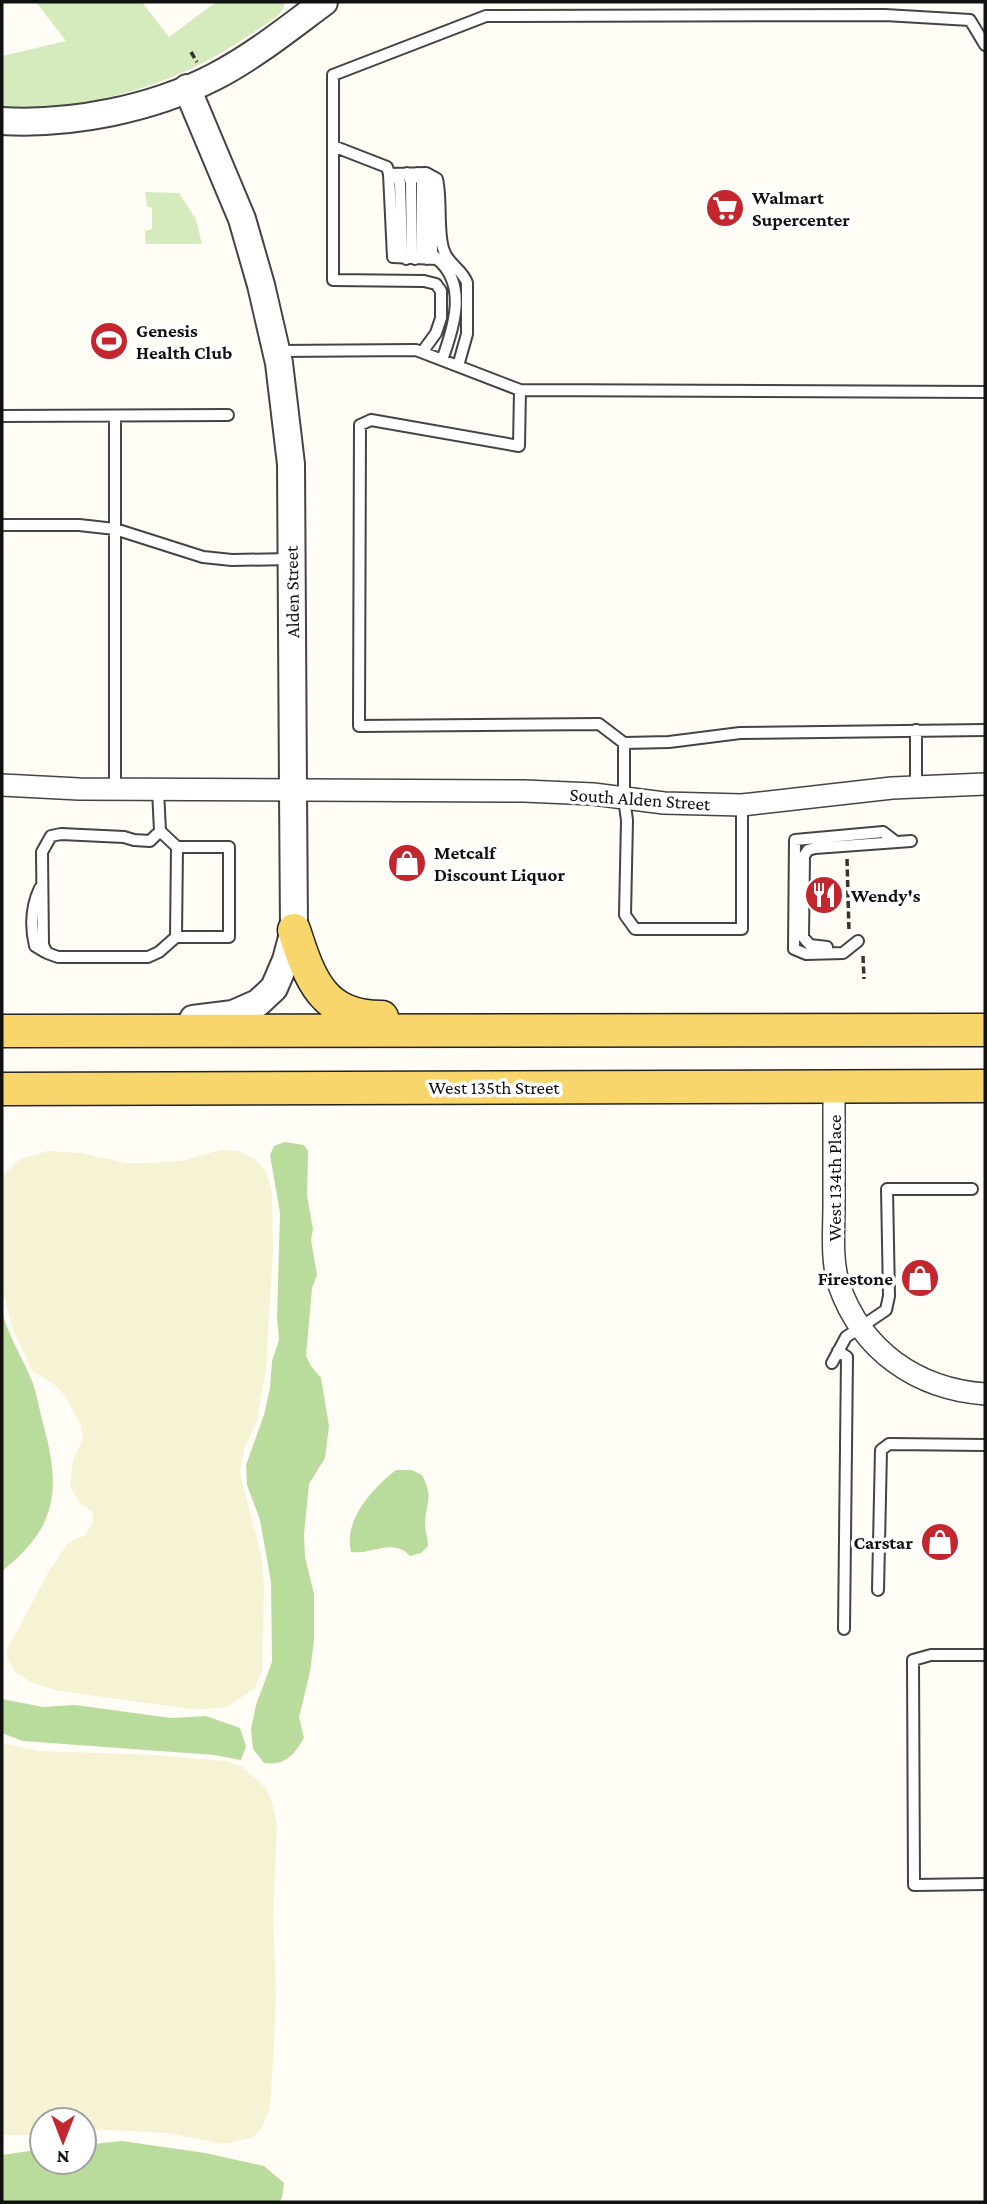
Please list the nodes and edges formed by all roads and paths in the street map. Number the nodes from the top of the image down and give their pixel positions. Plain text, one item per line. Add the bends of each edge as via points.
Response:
1 (534, 2) edge
2 (310, 6) edge
3 (535, 16) junction
4 (985, 45) edge
5 (191, 52) dead end
6 (197, 63) dead end
7 (187, 88) junction
8 (2, 121) edge
9 (333, 146) junction
10 (407, 174) junction
11 (410, 259) junction
12 (432, 259) junction
13 (276, 351) junction
14 (423, 352) junction
15 (442, 359) junction
16 (458, 366) junction
17 (520, 390) junction
18 (985, 392) edge
19 (228, 415) dead end
20 (2, 416) edge
21 (115, 416) junction
22 (2, 525) edge
23 (115, 530) junction
24 (291, 559) junction
25 (916, 730) junction
26 (985, 730) edge
27 (624, 743) junction
28 (985, 784) edge
29 (2, 785) edge
30 (916, 787) junction
31 (116, 789) junction
32 (158, 790) junction
33 (293, 790) junction
34 (624, 799) junction
35 (742, 805) junction
36 (160, 831) junction
37 (911, 841) dead end
38 (897, 842) junction
39 (177, 847) junction
40 (847, 855) dead end
41 (294, 930) junction
42 (849, 932) dead end
43 (176, 937) junction
44 (861, 943) junction
45 (864, 979) dead end
46 (691, 1030) junction
47 (985, 1030) edge
48 (2, 1031) edge
49 (164, 1031) junction
50 (985, 1086) edge
51 (834, 1087) junction
52 (2, 1088) edge
53 (972, 1189) dead end
54 (860, 1328) junction
55 (838, 1351) junction
56 (832, 1363) dead end
57 (985, 1394) edge
58 (985, 1444) edge
59 (878, 1590) dead end
60 (844, 1629) dead end
61 (985, 1655) edge
62 (985, 1884) edge

1 - 3 lane
2 - 7 street via 237,64
3 - 4 lane via 885,15 970,20
3 - 9 lane via 486,16 333,75
5 - 6 path
7 - 8 street via 102,114
7 - 13 street, Alden Street via 242,219
9 - 10 lane
9 - 14 lane via 333,280 436,284 441,291 440,318
10 - 11 lane via 411,182
10 - 11 lane via 391,254 396,259
10 - 12 lane via 431,183
10 - 16 lane via 437,179 444,253 467,283 467,334
11 - 12 lane
12 - 15 lane via 449,270 455,284 454,327
13 - 14 lane
13 - 24 street, Alden Street via 290,464
14 - 15 lane
15 - 16 lane
16 - 17 lane
17 - 18 lane
17 - 27 lane via 519,446 371,420 360,425 359,726 599,724
19 - 21 lane
20 - 21 lane
21 - 23 lane
22 - 23 lane
23 - 24 lane via 203,557
23 - 31 lane
24 - 33 street, Alden Street
25 - 26 lane
25 - 27 lane via 740,733
25 - 30 lane
27 - 34 lane
28 - 30 street, South Alden Street
29 - 31 street, South Alden Street
30 - 35 street, South Alden Street
31 - 32 street, South Alden Street
32 - 33 street, South Alden Street
32 - 36 lane
33 - 34 street, South Alden Street via 524,791
33 - 41 street, Alden Street
34 - 35 street, South Alden Street
34 - 35 lane via 625,915 635,929 742,929
36 - 39 lane
36 - 43 lane via 150,841 51,835 42,852 43,945 47,953 58,957 148,957
37 - 38 lane
38 - 44 lane via 815,848 804,856 805,942 816,947
38 - 44 lane via 883,832 795,839 794,949 806,954 843,953
39 - 43 lane
39 - 43 lane via 229,847 229,937
40 - 42 path
41 - 46 main road via 303,959 328,1001 350,1014 682,1017
41 - 49 street, Alden Street via 274,988 258,1003 233,1014 185,1020
44 - 45 path
46 - 47 main road
46 - 49 main road
48 - 49 main road
50 - 51 main road, West 135th Street
51 - 52 main road, West 135th Street
51 - 54 street, West 134th Place via 834,1257 839,1285
53 - 54 lane via 887,1189 886,1310
54 - 55 lane
54 - 57 street, West 134th Place via 905,1370 932,1383
55 - 56 lane
55 - 60 lane via 847,1357
58 - 59 lane via 889,1444 881,1450
61 - 62 lane via 931,1655 913,1660 914,1885

